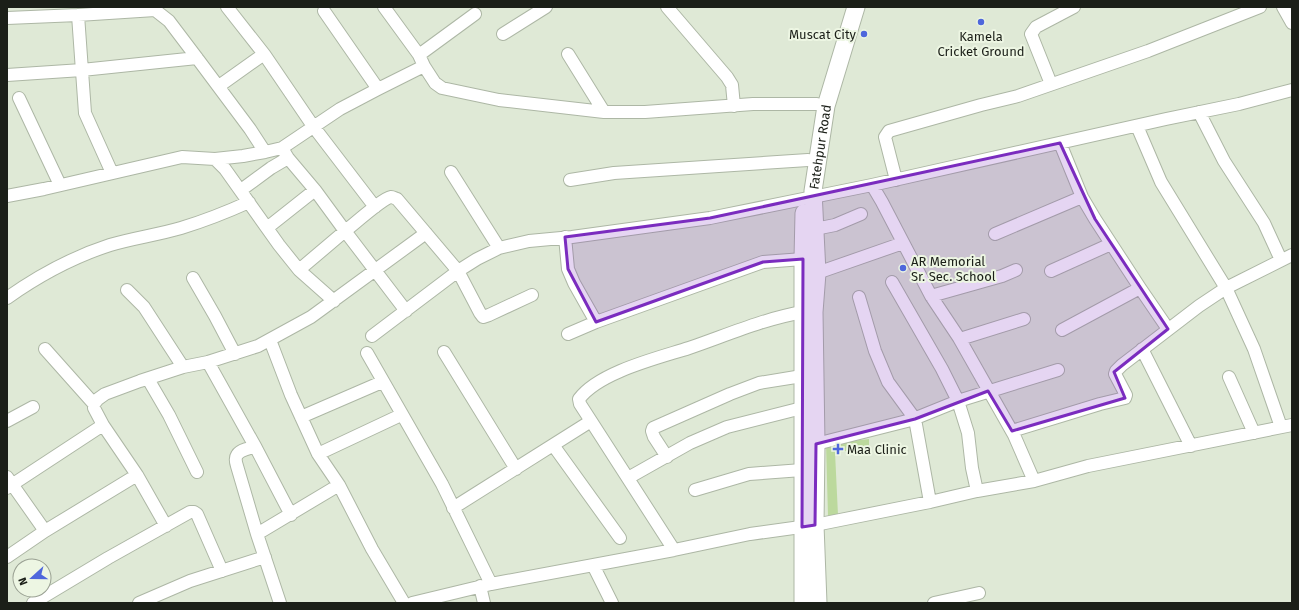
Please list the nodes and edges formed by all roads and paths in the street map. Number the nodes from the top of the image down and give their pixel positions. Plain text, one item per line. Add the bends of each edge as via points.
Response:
1 (227, 7) edge
2 (384, 7) edge
3 (546, 7) edge
4 (666, 7) edge
5 (846, 7) edge
6 (856, 7) edge
7 (1074, 7) edge
8 (1260, 7) edge
9 (1284, 7) edge
10 (155, 8) edge
11 (324, 11) dead end
12 (475, 14) dead end
13 (78, 15) junction
14 (7, 18) edge
15 (1292, 23) edge
16 (503, 34) dead end
17 (264, 54) junction
18 (568, 54) dead end
19 (197, 58) junction
20 (421, 61) junction
21 (82, 70) junction
22 (7, 75) edge
23 (1051, 84) junction
24 (218, 86) junction
25 (378, 89) junction
26 (1292, 90) edge
27 (19, 98) dead end
28 (817, 104) junction
29 (734, 106) junction
30 (604, 112) junction
31 (1199, 112) junction
32 (313, 126) junction
33 (1137, 126) junction
34 (1060, 143) junction
35 (282, 148) junction
36 (265, 152) junction
37 (288, 158) junction
38 (215, 159) junction
39 (808, 160) junction
40 (451, 172) dead end
41 (112, 173) junction
42 (570, 180) dead end
43 (896, 180) junction
44 (60, 185) junction
45 (872, 185) junction
46 (241, 190) junction
47 (315, 190) junction
48 (7, 196) edge
49 (1082, 197) junction
50 (809, 198) junction
51 (249, 202) junction
52 (375, 207) junction
53 (861, 214) dead end
54 (267, 228) junction
55 (815, 229) junction
56 (345, 231) junction
57 (426, 233) junction
58 (995, 234) dead end
59 (565, 237) junction
60 (903, 244) junction
61 (1111, 244) junction
62 (499, 248) junction
63 (1287, 257) edge
64 (803, 259) junction
65 (299, 270) junction
66 (375, 270) junction
67 (1016, 270) dead end
68 (458, 271) junction
69 (1051, 271) dead end
70 (817, 273) junction
71 (193, 278) dead end
72 (892, 282) dead end
73 (1140, 288) junction
74 (1226, 288) junction
75 (127, 290) dead end
76 (532, 295) dead end
77 (931, 296) junction
78 (859, 297) dead end
79 (7, 298) edge
80 (334, 301) junction
81 (406, 311) junction
82 (803, 312) junction
83 (1024, 319) dead end
84 (596, 322) junction
85 (1168, 329) junction
86 (1062, 330) dead end
87 (568, 334) dead end
88 (372, 336) dead end
89 (960, 339) junction
90 (270, 340) junction
91 (45, 349) dead end
92 (1142, 349) junction
93 (444, 352) dead end
94 (366, 353) dead end
95 (235, 354) junction
96 (208, 362) junction
97 (183, 367) junction
98 (1058, 370) dead end
99 (802, 376) junction
100 (1229, 378) dead end
101 (148, 379) junction
102 (382, 382) junction
103 (988, 391) junction
104 (958, 401) junction
105 (94, 404) junction
106 (33, 407) dead end
107 (802, 408) junction
108 (401, 415) junction
109 (301, 417) junction
110 (915, 418) junction
111 (7, 421) edge
112 (591, 421) junction
113 (103, 425) junction
114 (1287, 426) edge
115 (1012, 431) junction
116 (1254, 433) junction
117 (816, 444) junction
118 (553, 445) junction
119 (1191, 446) junction
120 (256, 448) junction
121 (318, 454) junction
122 (667, 457) junction
123 (516, 468) junction
124 (802, 470) junction
125 (197, 472) dead end
126 (137, 475) junction
127 (628, 478) junction
128 (1034, 481) junction
129 (9, 483) edge
130 (339, 485) junction
131 (695, 490) dead end
132 (977, 491) junction
133 (930, 502) junction
134 (454, 508) junction
135 (291, 515) junction
136 (166, 526) junction
137 (809, 526) junction
138 (45, 531) junction
139 (257, 534) junction
140 (620, 538) dead end
141 (674, 550) junction
142 (7, 557) edge
143 (265, 557) junction
144 (593, 565) junction
145 (222, 571) junction
146 (486, 585) junction
147 (979, 592) dead end
148 (33, 603) edge
149 (139, 603) edge
150 (280, 603) edge
151 (404, 603) edge
152 (412, 603) edge
153 (484, 603) edge
154 (612, 603) edge
155 (803, 603) edge
156 (818, 603) edge
157 (934, 603) edge

1 - 17 street
2 - 20 street
3 - 16 street
4 - 29 street via 727,77 732,85
5 - 28 street
6 - 50 street, Fatehpur Road via 826,106
7 - 23 street via 1036,27 1031,34
8 - 23 street via 1148,51
9 - 15 street
10 - 13 street
10 - 19 street via 169,21
11 - 25 street
12 - 20 street
13 - 14 street
13 - 21 street
17 - 24 street
17 - 32 street
18 - 30 street
19 - 21 street
19 - 24 street
20 - 25 street
20 - 30 street via 435,83 442,88 499,100
21 - 22 street
21 - 41 street via 85,113
23 - 43 street via 1018,96 889,132 885,137
24 - 36 street
25 - 32 street
26 - 31 street
27 - 44 street
28 - 29 street
28 - 39 street
29 - 30 street via 652,112
31 - 33 street
31 - 63 street via 1224,161
32 - 35 street
32 - 52 street
33 - 34 street
33 - 74 street via 1161,182
34 - 43 street
34 - 49 street
35 - 36 street
35 - 37 street
36 - 38 street
37 - 46 street
37 - 47 street
38 - 41 street via 182,157
38 - 46 street via 226,169
39 - 42 street via 614,173
39 - 50 street
40 - 62 street
41 - 44 street
43 - 45 street
44 - 48 street
45 - 50 street
45 - 60 street
46 - 51 street
47 - 54 street
47 - 56 street
49 - 58 street
49 - 61 street
50 - 55 street, Fatehpur Road
50 - 59 street via 710,218
50 - 64 street
51 - 54 street
51 - 79 street via 211,218 82,256 34,279
52 - 56 street
52 - 57 street via 388,198 397,199
53 - 55 street
54 - 65 street
55 - 70 street, Fatehpur Road
56 - 65 street
56 - 66 street
57 - 66 street
57 - 68 street
59 - 62 street
59 - 84 street via 568,269
60 - 70 street
60 - 77 street
61 - 69 street
61 - 73 street
62 - 68 street
63 - 74 street
64 - 82 street
64 - 84 street via 763,262
65 - 80 street
66 - 80 street
66 - 81 street
67 - 77 street
68 - 76 street via 483,317
68 - 81 street
70 - 117 street, Fatehpur Road via 814,312
71 - 95 street
72 - 104 street
73 - 85 street
73 - 86 street
74 - 85 street
74 - 114 street
75 - 97 street via 144,307
77 - 89 street
78 - 110 street via 875,351 888,382
80 - 90 street
81 - 88 street
82 - 99 street
82 - 112 street via 778,317 648,360 604,379 579,399
83 - 89 street
84 - 87 street
85 - 92 street
89 - 103 street
90 - 95 street
90 - 109 street
91 - 105 street
92 - 115 street via 1116,371 1116,379 1126,395 1125,398
92 - 119 street
93 - 123 street
94 - 102 street
95 - 96 street
96 - 97 street
96 - 120 street
97 - 101 street
98 - 103 street
99 - 107 street
99 - 122 street via 759,383 653,428 654,437
100 - 116 street
101 - 105 street via 105,394
101 - 125 street
102 - 108 street
102 - 109 street
103 - 104 street
103 - 115 street
104 - 110 street
104 - 132 street via 968,432
105 - 113 street
106 - 111 street
107 - 122 street via 727,427
107 - 124 street
108 - 121 street
108 - 134 street
109 - 121 street
110 - 117 street
110 - 133 street
112 - 118 street
112 - 127 street
113 - 126 street
113 - 129 street
114 - 116 street
115 - 128 street
116 - 119 street
117 - 137 street, Fatehpur Road
118 - 123 street
118 - 140 street
119 - 128 street via 1088,466
120 - 135 street
120 - 139 street via 251,447 238,453 236,458
121 - 130 street
122 - 127 street
123 - 134 street
124 - 131 street via 749,474
124 - 137 street
126 - 136 street
126 - 138 street
127 - 141 street
128 - 132 street
129 - 138 street
130 - 135 street
130 - 151 street
132 - 133 street
133 - 137 street
134 - 146 street
135 - 139 street
136 - 145 street via 190,512 197,514
136 - 148 street
137 - 141 street via 750,534
137 - 155 street
137 - 156 street
138 - 142 street
139 - 143 street
141 - 144 street
143 - 145 street
143 - 150 street
144 - 146 street
144 - 154 street
145 - 149 street via 190,581
146 - 152 street
146 - 153 street
147 - 157 street

